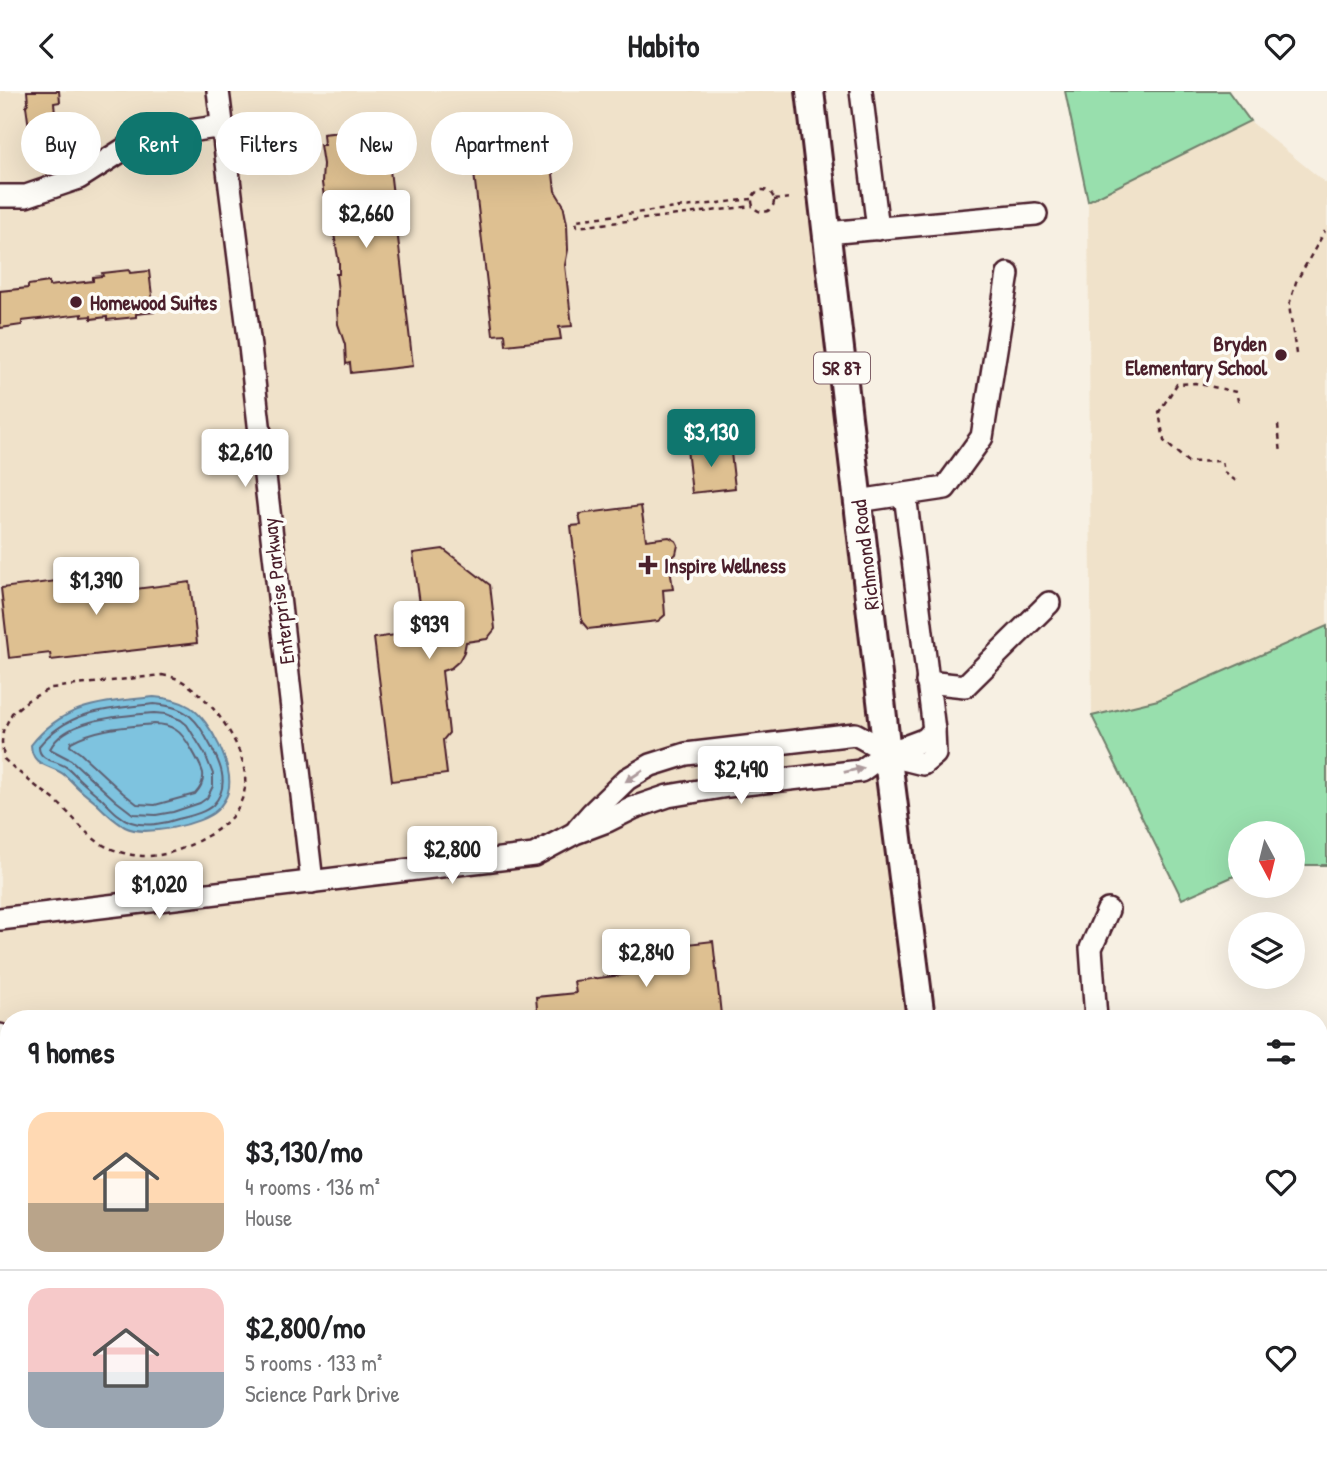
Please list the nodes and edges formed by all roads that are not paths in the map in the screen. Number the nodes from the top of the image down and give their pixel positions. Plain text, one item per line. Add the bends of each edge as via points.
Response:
1 (218, 91) edge
2 (810, 91) edge
3 (861, 91) edge
4 (221, 112) edge
5 (216, 127) edge
6 (229, 175) edge
7 (0, 195) edge
8 (1036, 214) dead end
9 (878, 229) junction
10 (827, 233) junction
11 (1008, 274) dead end
12 (905, 494) junction
13 (858, 501) junction
14 (1049, 603) dead end
15 (928, 682) junction
16 (887, 751) junction
17 (575, 833) junction
18 (312, 882) junction
19 (1108, 910) dead end
20 (0, 919) edge
21 (919, 1010) edge
22 (1095, 1010) edge

1 - 4 street, Enterprise Parkway
2 - 10 main road, Richmond Road / SR 87
3 - 9 street
5 - 7 street via 162,135 126,148 79,178 26,196
6 - 18 street, Enterprise Parkway
8 - 9 street
9 - 10 street
10 - 13 main road, Richmond Road / SR 87
11 - 12 street via 982,437 944,488
12 - 13 street
12 - 15 street
13 - 16 main road, Richmond Road / SR 87
14 - 15 street via 965,687
15 - 16 street via 935,754 923,764
17 -> 16 street via 668,796 860,771
16 -> 17 street via 855,734 685,754 627,779
16 - 21 main road, Richmond Road / SR 87
17 - 18 street via 534,855
18 - 20 street
19 - 22 street via 1091,949

